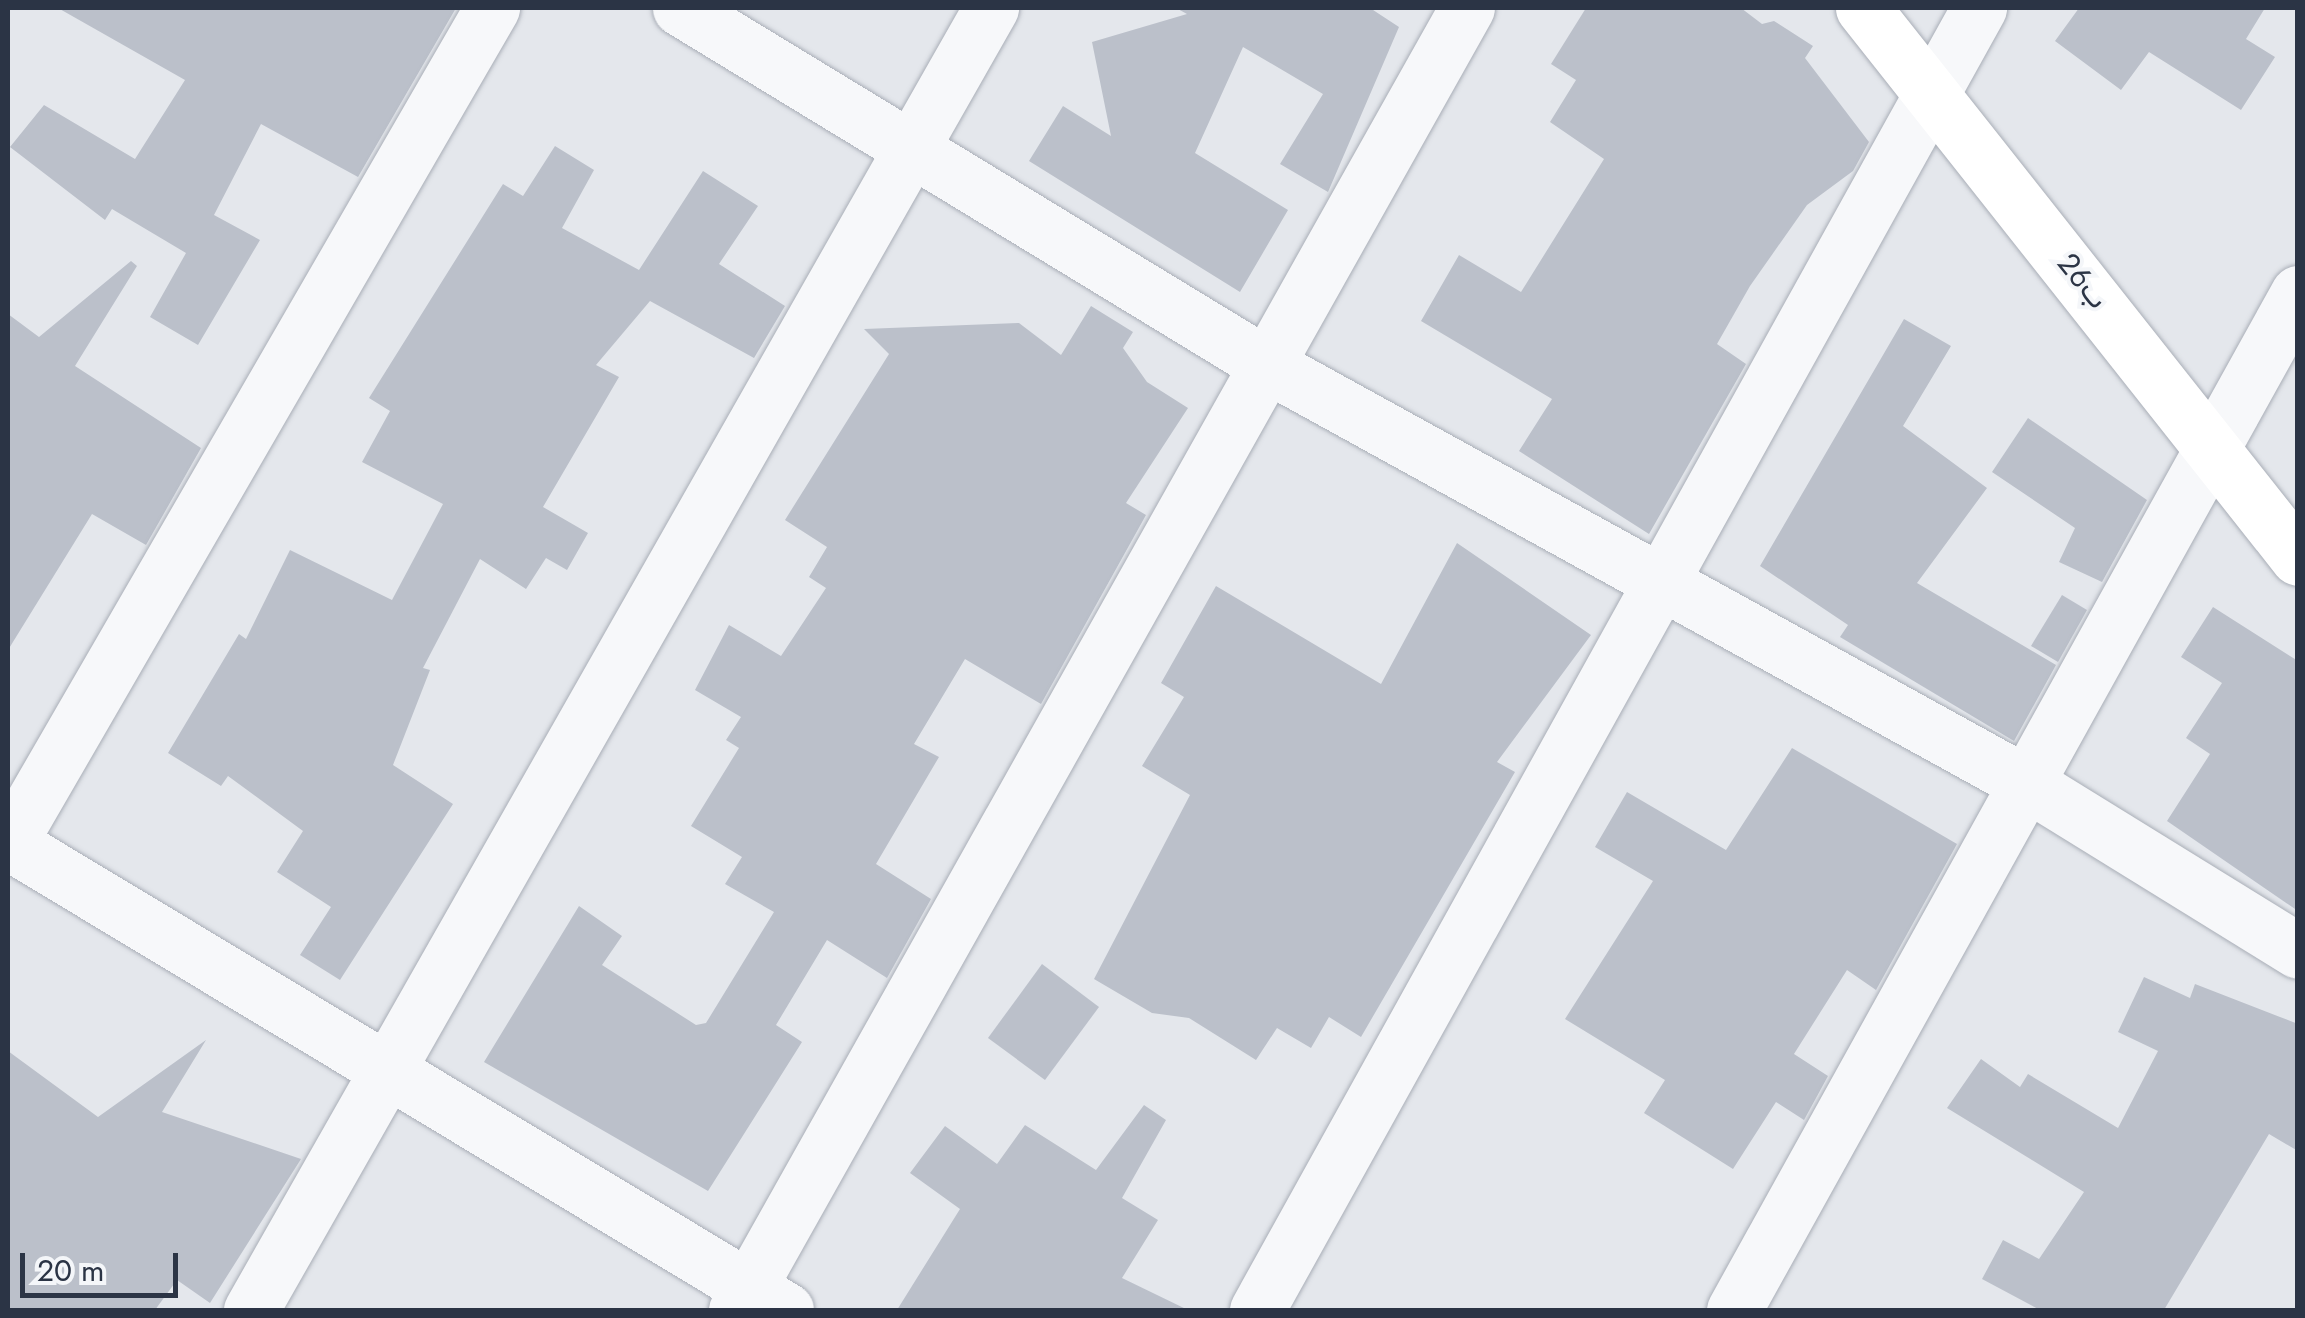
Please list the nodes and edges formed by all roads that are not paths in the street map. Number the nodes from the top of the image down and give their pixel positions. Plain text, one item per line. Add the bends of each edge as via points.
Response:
1 (492, 8) edge
2 (680, 8) edge
3 (991, 8) edge
4 (1467, 8) edge
5 (1863, 8) edge
6 (1979, 8) edge
7 (1932, 92) junction
8 (914, 147) junction
9 (2298, 293) edge
10 (1267, 366) junction
11 (2212, 441) junction
12 (2298, 558) edge
13 (1659, 578) junction
14 (2028, 784) junction
15 (8, 843) edge
16 (2298, 950) edge
17 (390, 1070) junction
18 (757, 1303) edge
19 (252, 1310) edge
20 (1257, 1310) edge
21 (1734, 1310) edge

1 - 15 street
2 - 8 street
3 - 8 street
4 - 10 street
5 - 7 highway, 26ب
6 - 7 street
7 - 11 highway, 26ب
7 - 13 street
8 - 10 street
8 - 17 street
9 - 11 street
10 - 13 street
10 - 18 street
11 - 12 highway, 26ب
11 - 14 street
13 - 14 street
13 - 20 street
14 - 16 street
14 - 21 street
15 - 17 street
17 - 18 street
17 - 19 street

